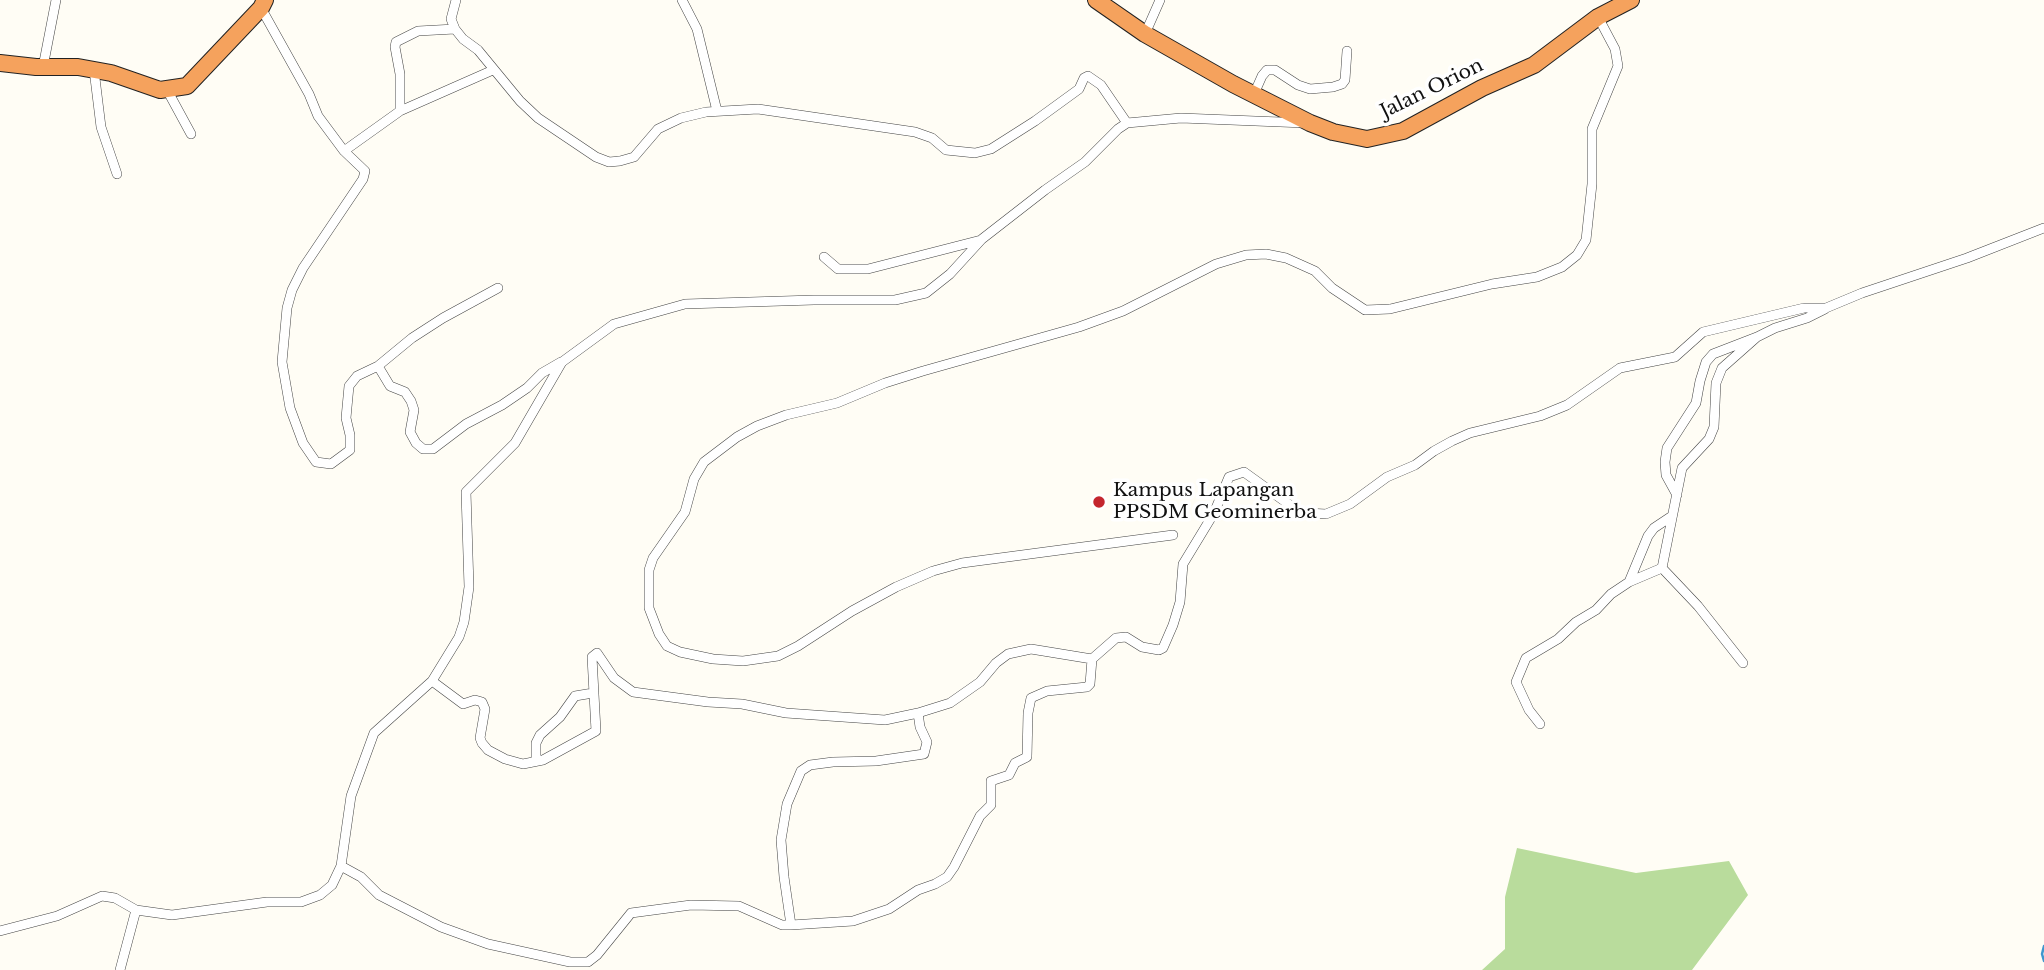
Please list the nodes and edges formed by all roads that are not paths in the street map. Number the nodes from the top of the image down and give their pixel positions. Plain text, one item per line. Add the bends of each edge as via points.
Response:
1 (56, 0) edge
2 (456, 0) edge
3 (682, 0) edge
4 (1096, 0) edge
5 (1160, 0) edge
6 (1631, 0) edge
7 (263, 4) edge
8 (1598, 17) junction
9 (455, 29) junction
10 (1145, 34) junction
11 (1347, 51) dead end
12 (0, 63) edge
13 (43, 67) junction
14 (94, 70) junction
15 (493, 70) junction
16 (166, 88) junction
17 (1254, 94) junction
18 (400, 111) junction
19 (718, 111) junction
20 (1127, 123) junction
21 (1310, 123) junction
22 (191, 134) dead end
23 (344, 151) junction
24 (117, 174) dead end
25 (2044, 229) edge
26 (982, 239) junction
27 (824, 257) dead end
28 (498, 288) dead end
29 (1826, 308) junction
30 (1757, 338) junction
31 (562, 362) junction
32 (378, 366) junction
33 (1698, 391) junction
34 (1714, 417) junction
35 (1677, 495) junction
36 (1672, 516) junction
37 (1173, 535) dead end
38 (1662, 568) junction
39 (1629, 582) junction
40 (1093, 659) junction
41 (1743, 663) dead end
42 (432, 681) junction
43 (593, 693) junction
44 (918, 713) junction
45 (1540, 724) dead end
46 (536, 761) junction
47 (341, 866) junction
48 (136, 910) junction
49 (792, 925) junction
50 (0, 931) edge
51 (120, 970) edge

1 - 13 street
2 - 9 street
3 - 19 street via 697,29
4 - 10 highway, Jalan Orion
5 - 10 street
6 - 8 highway, Jalan Orion
7 - 16 highway via 187,86
7 - 23 street via 318,116
8 - 21 highway, Jalan Orion via 1534,65 1403,131 1367,139
8 - 37 street via 1615,49 1618,66 1591,129 1586,240 1562,267 1537,278 1390,309 1365,310 1315,271 1286,258 1246,256 1216,264 1123,311 1079,327 786,415 737,437 704,462 685,512 653,558 649,608 667,646 713,659 743,661 778,656 933,570
9 - 15 street
9 - 18 street via 418,31 396,42
10 - 17 highway, Jalan Orion
11 - 17 street via 1342,84 1310,89 1268,70
12 - 13 highway
13 - 14 highway
14 - 16 highway via 145,87
14 - 24 street via 100,127
15 - 18 street
15 - 19 street via 538,118 609,162 634,157 658,129 681,118
16 - 22 street
17 - 21 highway, Jalan Orion
18 - 23 street
19 - 20 street via 758,109 915,132 946,150 975,153 991,149 1035,121 1079,89 1088,76 1101,85
20 - 21 street via 1181,118
20 - 26 street via 1085,162
23 - 32 street via 365,171 363,179 303,268 292,290 284,331 282,362 290,408 316,462 331,464 350,450 349,386 357,376
25 - 29 street
26 - 27 street via 868,269 838,269
26 - 31 street via 926,293 895,300 685,304 614,324
28 - 32 street via 412,338
29 - 30 street
29 - 40 street via 1703,332 1675,357 1620,369 1567,405 1452,441 1326,514 1294,508 1244,472 1235,473 1225,483 1214,513 1183,564 1180,602 1163,648 1142,647 1126,636 1116,638
30 - 33 street via 1713,354
30 - 34 street via 1722,368 1714,394
31 - 32 street via 433,449 416,443 410,432 411,401 405,392 390,386
31 - 42 street via 515,443 466,492 468,601 459,637
33 - 34 street
33 - 35 street via 1696,403 1667,448 1666,475
34 - 35 street via 1709,439 1682,468
35 - 36 street
36 - 38 street
36 - 39 street via 1648,536
38 - 39 street
38 - 41 street via 1699,606
39 - 45 street via 1558,639 1526,658 1516,682
40 - 44 street via 1031,649 1008,654 950,703
40 - 49 street via 1087,687 1047,691 1031,698 1027,757 1015,763 1009,775 991,781 991,805 980,816 947,877 889,909 853,921
42 - 46 street via 463,704 482,702 480,738 488,750 523,764
42 - 47 street via 374,733 351,796
43 - 44 street via 592,657 597,653 614,678 633,692 786,713 885,720
43 - 46 street via 575,696 540,736
43 - 46 street via 596,731
44 - 49 street via 927,742 924,754 833,761 801,771 787,804 781,840
47 - 48 street via 332,885 301,902 172,915
47 - 49 street via 379,895 441,927 488,944 570,962 588,962 597,955 631,913 691,905 739,906
48 - 50 street via 102,896 57,916
48 - 51 street

